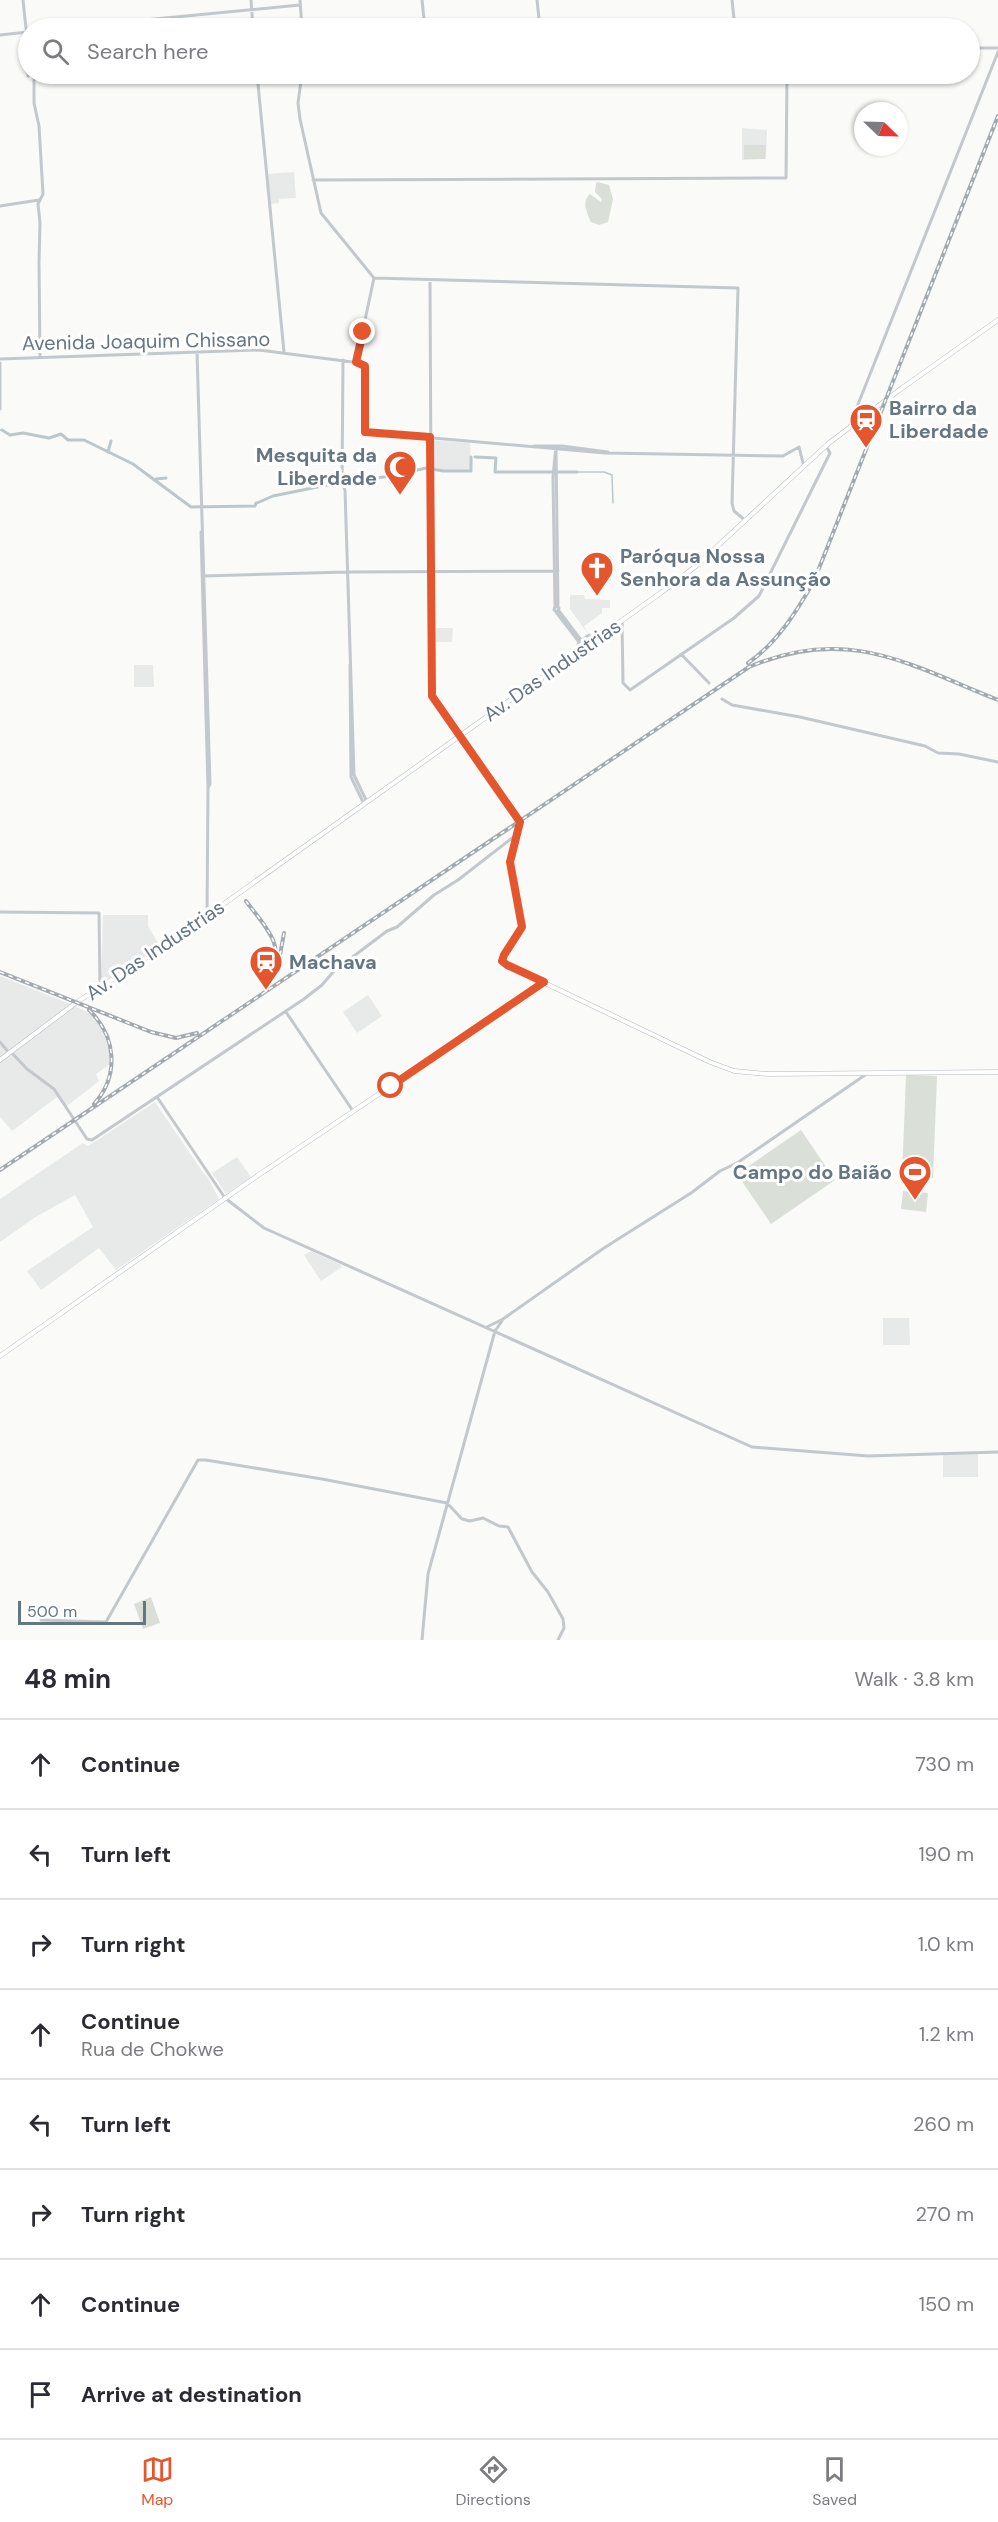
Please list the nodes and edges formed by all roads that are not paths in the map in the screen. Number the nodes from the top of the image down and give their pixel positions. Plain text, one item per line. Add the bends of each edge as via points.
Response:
1 (23, 0) edge
2 (251, 0) edge
3 (300, 0) edge
4 (422, 0) edge
5 (537, 0) edge
6 (732, 0) edge
7 (300, 5) junction
8 (252, 10) junction
9 (25, 18) edge
10 (167, 18) edge
11 (252, 18) edge
12 (301, 18) edge
13 (424, 18) edge
14 (539, 18) edge
15 (734, 18) edge
16 (18, 33) edge
17 (0, 34) edge
18 (980, 49) edge
19 (998, 50) edge
20 (34, 84) edge
21 (258, 84) edge
22 (301, 84) edge
23 (787, 84) edge
24 (313, 180) junction
25 (39, 200) junction
26 (0, 206) edge
27 (374, 278) junction
28 (430, 280) junction
29 (998, 320) edge
30 (197, 352) junction
31 (284, 353) junction
32 (40, 358) junction
33 (343, 360) junction
34 (0, 361) edge
35 (356, 362) junction
36 (0, 374) edge
37 (0, 409) edge
38 (848, 428) junction
39 (430, 437) junction
40 (826, 446) junction
41 (556, 447) junction
42 (734, 455) junction
43 (804, 467) junction
44 (746, 520) junction
45 (556, 571) junction
46 (347, 572) junction
47 (431, 572) junction
48 (203, 578) junction
49 (622, 621) junction
50 (580, 641) junction
51 (592, 642) junction
52 (575, 654) junction
53 (681, 654) junction
54 (709, 683) dead end
55 (722, 699) dead end
56 (459, 736) junction
57 (998, 762) edge
58 (366, 803) junction
59 (516, 835) junction
60 (208, 904) junction
61 (212, 911) junction
62 (0, 912) edge
63 (207, 915) junction
64 (544, 982) junction
65 (100, 988) junction
66 (286, 1012) junction
67 (0, 1042) edge
68 (10, 1052) junction
69 (0, 1060) edge
70 (869, 1072) junction
71 (998, 1072) edge
72 (157, 1097) junction
73 (353, 1111) junction
74 (225, 1198) junction
75 (503, 1319) junction
76 (488, 1327) junction
77 (495, 1331) junction
78 (0, 1356) edge
79 (998, 1452) edge
80 (447, 1503) junction
81 (41, 1620) dead end
82 (422, 1640) edge
83 (558, 1640) edge

1 - 9 street
2 - 8 street
3 - 7 street
4 - 13 street
5 - 14 street
6 - 15 street
7 - 8 street
7 - 12 street
8 - 10 street
8 - 11 street
16 - 17 street
18 - 19 street
19 - 38 street
20 - 25 street via 43,194
21 - 31 street
22 - 24 street via 298,103
23 - 24 street via 786,178
24 - 27 street via 321,213
25 - 26 street
25 - 32 street
27 - 28 street
27 - 35 street
28 - 39 street
28 - 42 street via 738,288
29 - 38 main road, Av. Das Industrias
30 - 31 street, Avenida Joaquim Chissano
30 - 32 street, Avenida Joaquim Chissano
30 - 48 street
31 - 33 street, Avenida Joaquim Chissano
32 - 34 street, Avenida Joaquim Chissano
33 - 35 street, Avenida Joaquim Chissano
33 - 46 street via 342,482
34 - 36 street
35 - 39 street, Avenida Joaquim Chissano via 364,364 365,432
36 - 37 street
38 - 40 main road, Av. Das Industrias
39 - 41 street
39 - 47 street
40 - 43 main road, Av. Das Industrias
40 - 53 street via 830,453 759,596
41 - 42 street
41 - 45 street
42 - 43 street via 783,456 799,447
42 - 44 street via 732,503 734,511
43 - 44 main road, Av. Das Industrias
44 - 49 main road, Av. Das Industrias via 696,566
45 - 47 street
45 - 50 street via 557,609
46 - 47 street
46 - 48 street
46 - 58 street via 354,776
47 - 56 street via 432,696
48 - 60 street
49 - 51 main road, Av. Das Industrias
49 - 53 street via 624,683 630,690
50 - 51 street via 589,635
50 - 52 street
51 - 52 main road, Av. Das Industrias
52 - 56 main road, Av. Das Industrias
53 - 54 street
55 - 57 street via 732,705 925,746 938,753
56 - 58 main road, Av. Das Industrias
56 - 59 main road via 520,822
58 - 61 main road, Av. Das Industrias
59 - 64 main road via 510,862 522,927 502,961
59 - 66 street via 334,971
60 - 61 street
60 - 63 street
61 - 63 main road, Av. Das Industrias
62 - 65 street via 99,914
63 - 65 main road, Av. Das Industrias
64 - 70 main road via 734,1071
64 - 73 main road
65 - 68 main road, Av. Das Industrias
66 - 72 street
66 - 73 street
67 - 68 street
68 - 69 main road, Av. Das Industrias
68 - 72 street via 54,1089 88,1141
70 - 71 main road
70 - 75 street
72 - 74 street
73 - 74 main road
74 - 76 street via 264,1228
74 - 78 main road
75 - 76 street
75 - 77 street
76 - 77 street
77 - 79 street via 752,1447 868,1456
77 - 80 street
80 - 81 street via 198,1460 106,1622
80 - 82 street via 428,1574
80 - 83 street via 462,1519 483,1518 509,1528 563,1618 564,1628

